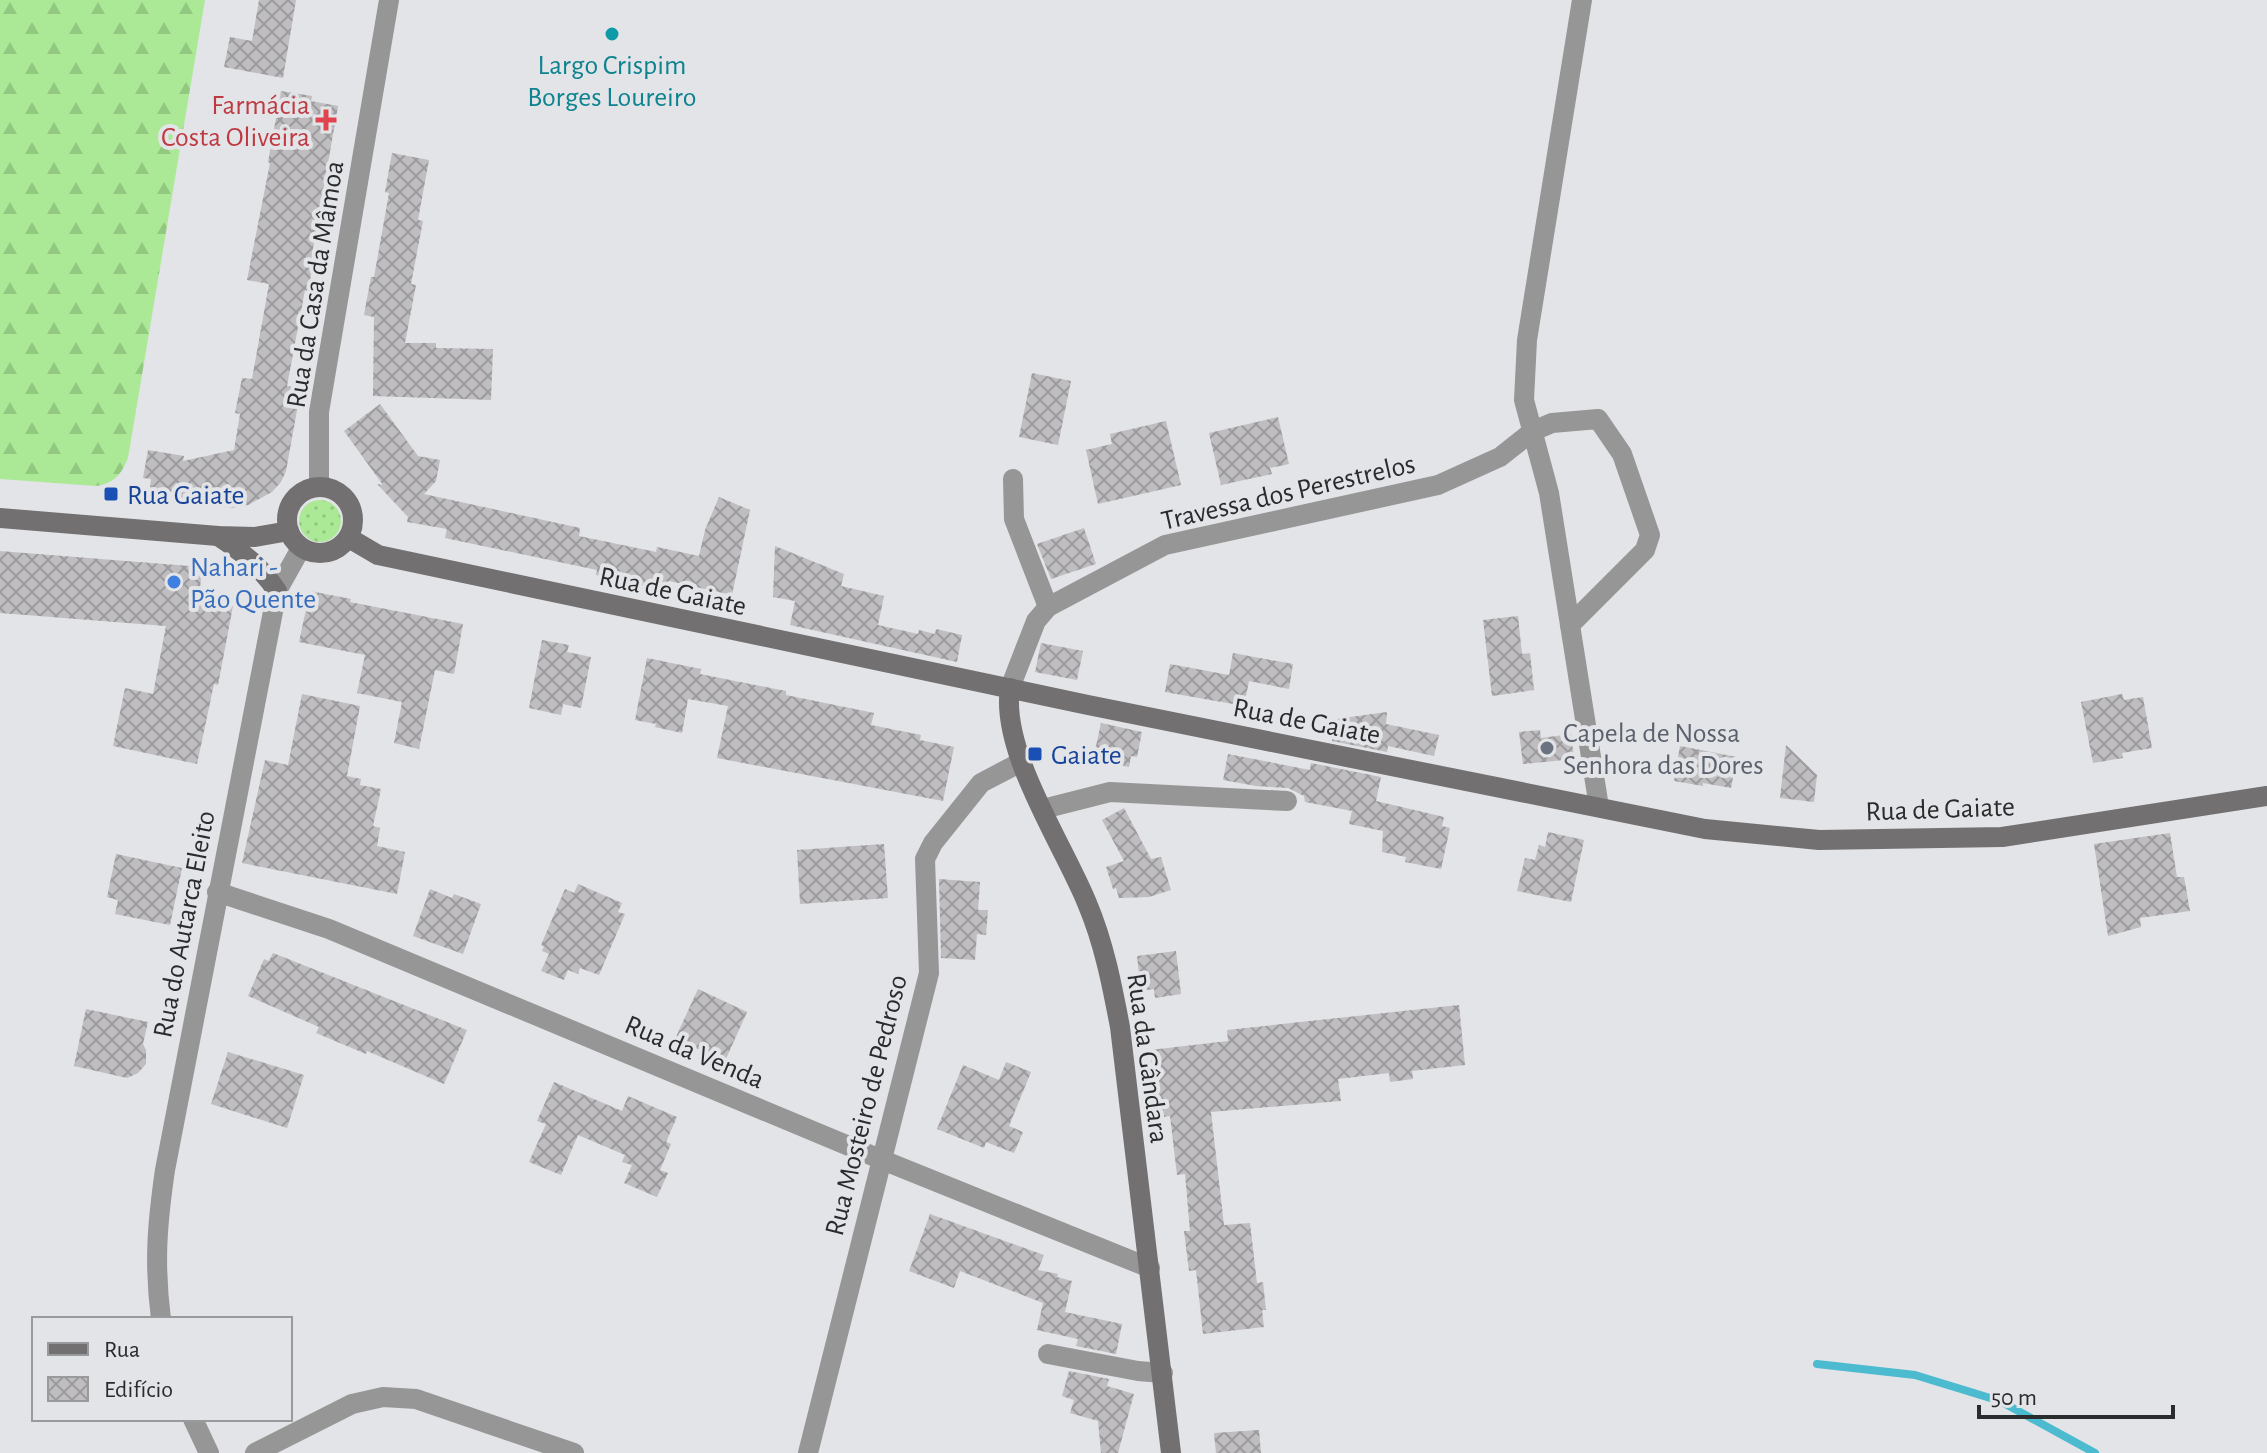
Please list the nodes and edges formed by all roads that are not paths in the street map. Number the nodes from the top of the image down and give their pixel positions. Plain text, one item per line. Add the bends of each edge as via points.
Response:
1 (389, 0) edge
2 (1582, 0) edge
3 (1533, 431) junction
4 (1013, 479) dead end
5 (319, 487) junction
6 (0, 518) edge
7 (218, 536) junction
8 (349, 538) junction
9 (295, 539) junction
10 (277, 591) junction
11 (1048, 607) junction
12 (1570, 625) junction
13 (1010, 688) junction
14 (1023, 761) junction
15 (2267, 796) edge
16 (1287, 801) dead end
17 (1599, 807) junction
18 (1043, 809) junction
19 (217, 892) junction
20 (880, 1159) junction
21 (1150, 1268) junction
22 (161, 1317) edge
23 (1048, 1354) dead end
24 (1163, 1373) junction
25 (194, 1421) edge
26 (209, 1453) edge
27 (255, 1453) edge
28 (574, 1453) edge
29 (808, 1453) edge
30 (1171, 1453) edge

1 - 5 street, Rua da Casa da Mâmoa via 319,412
2 - 3 street via 1527,340 1524,400
3 - 11 street, Travessa dos Perestrelos via 1500,457 1438,485 1165,545
3 - 12 street via 1549,493
3 - 12 street via 1552,423 1598,419 1622,454 1650,535 1645,550
4 - 11 street via 1014,519
5 - 8 main road via 347,499 354,518
5 - 9 main road via 293,501 287,521
6 - 7 main road
7 - 9 main road
7 - 10 main road via 255,563
8 - 9 main road via 332,552 311,552
8 - 13 main road, Rua de Gaiate via 378,555
9 - 10 street, Rua do Autarca Eleito
10 - 19 street, Rua do Autarca Eleito
11 - 13 street via 1036,621
12 - 17 street
13 - 14 main road, Rua da Gândara via 1011,731
13 - 17 main road, Rua de Gaiate
14 - 18 main road, Rua da Gândara
14 - 20 street, Rua Mosteiro de Pedroso via 981,783 925,859 929,973
15 - 17 main road, Rua de Gaiate via 2002,837 1895,839 1819,840 1705,829
16 - 18 street via 1110,792
18 - 21 main road, Rua da Gândara via 1088,904 1106,959 1120,1027
19 - 20 street, Rua da Venda via 329,929
19 - 22 street, Rua do Autarca Eleito via 156,1227
20 - 21 street, Rua da Venda
20 - 29 street, Rua Mosteiro de Pedroso
21 - 24 main road, Rua da Gândara
23 - 24 street
24 - 30 main road, Rua da Gândara
25 - 26 street
27 - 28 street via 352,1404 400,1397

